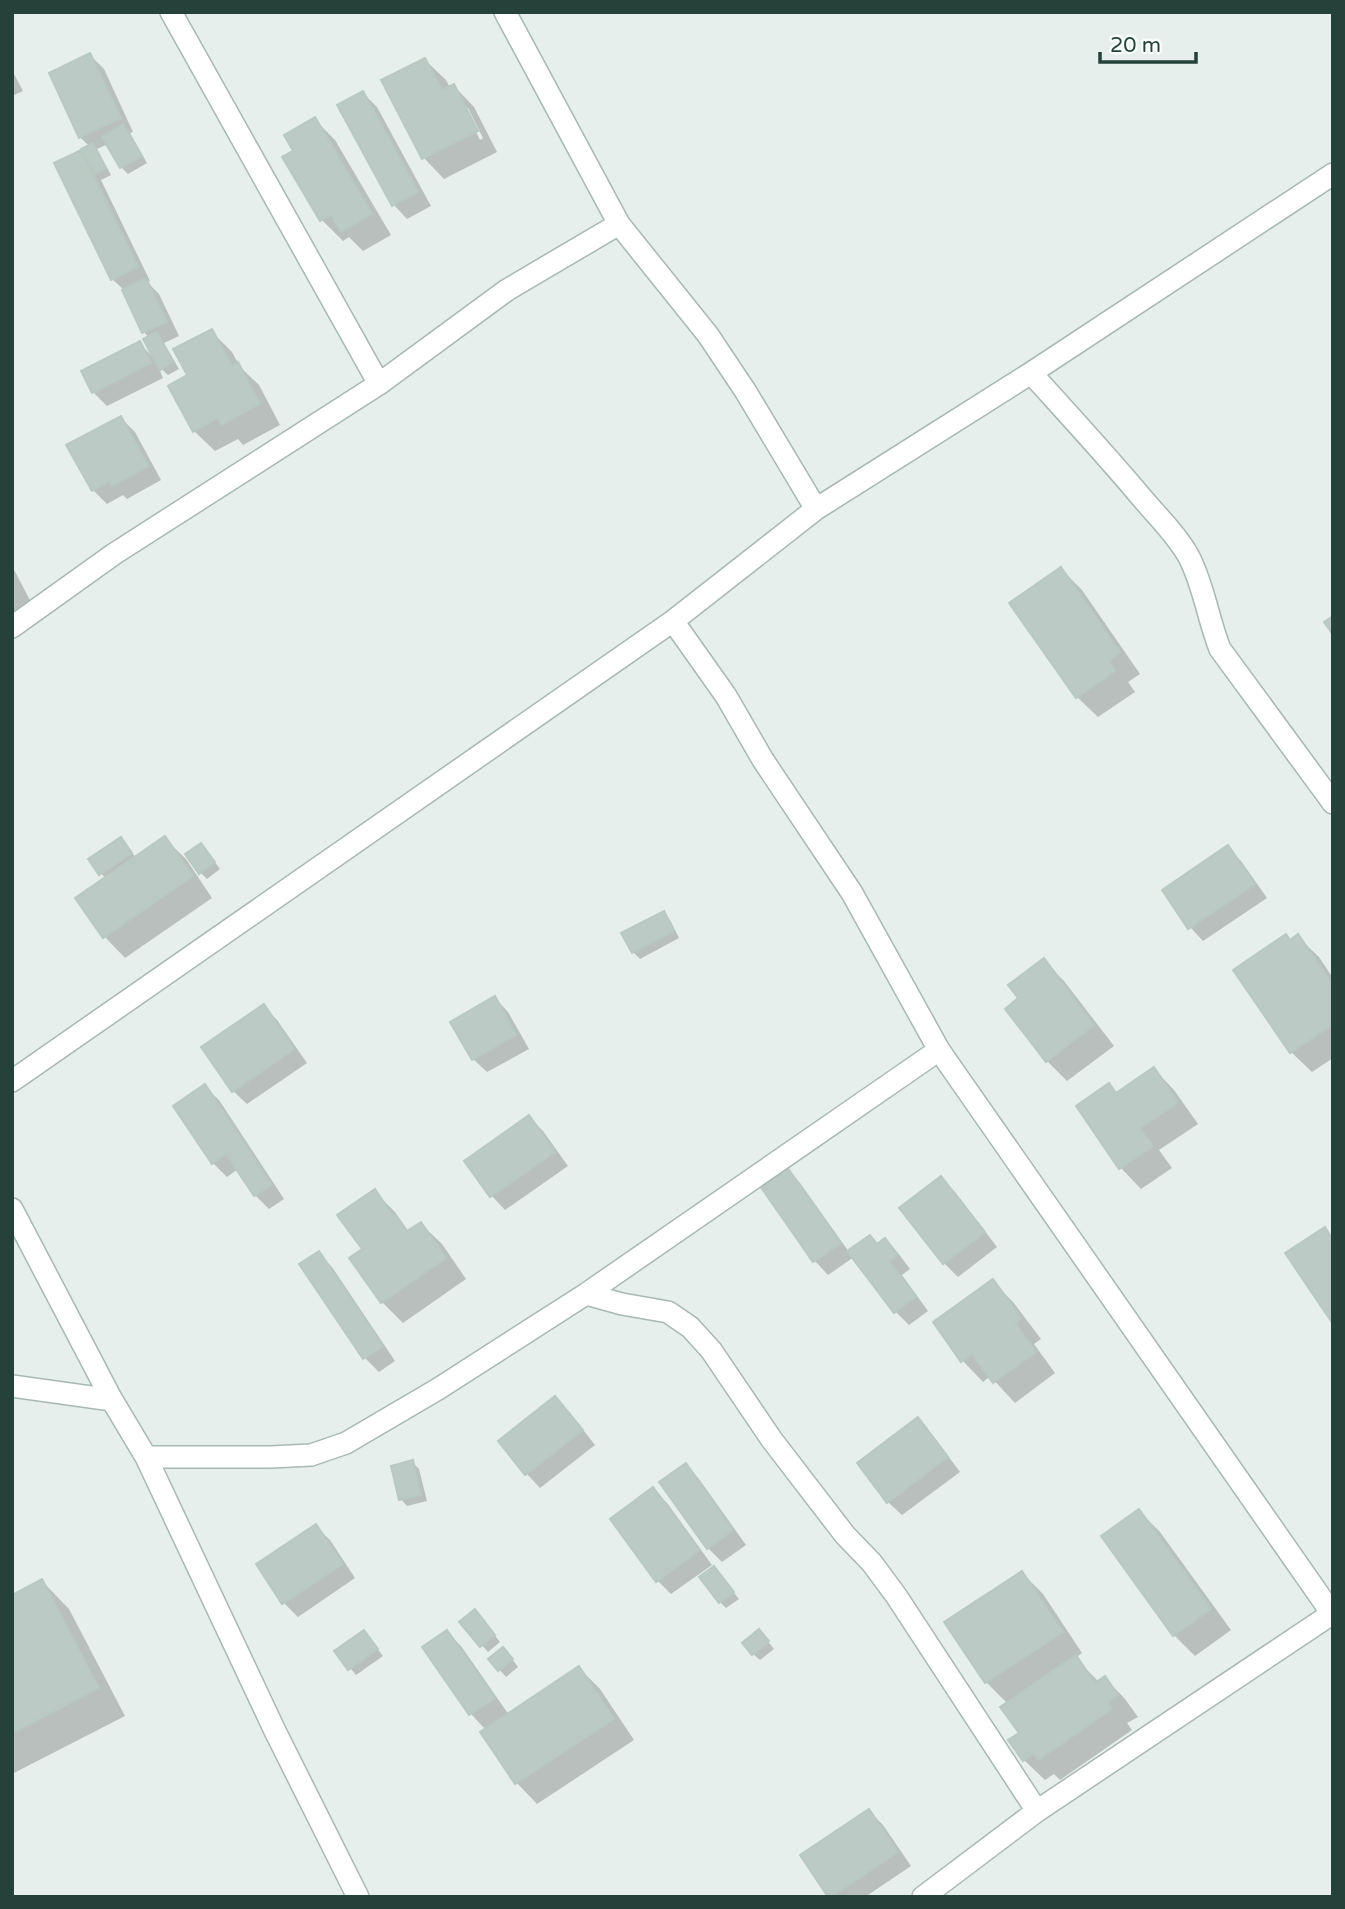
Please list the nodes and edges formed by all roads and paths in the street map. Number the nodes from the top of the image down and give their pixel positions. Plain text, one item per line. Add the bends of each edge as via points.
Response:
1 (171, 12) edge
2 (505, 12) edge
3 (1333, 174) edge
4 (619, 224) junction
5 (1031, 373) junction
6 (379, 384) junction
7 (816, 509) junction
8 (673, 621) junction
9 (12, 627) edge
10 (1333, 803) edge
11 (939, 1049) junction
12 (12, 1081) edge
13 (12, 1209) edge
14 (586, 1293) junction
15 (12, 1386) edge
16 (111, 1400) junction
17 (146, 1457) junction
18 (1333, 1614) edge
19 (1037, 1811) junction
20 (358, 1897) edge
21 (923, 1897) edge

1 - 6 street
2 - 4 street
3 - 5 street
4 - 6 street via 507,290
4 - 7 street via 708,335
5 - 7 street
5 - 10 street via 1177,538 1198,577 1220,649
6 - 9 street via 114,554
7 - 8 street
8 - 11 street via 852,893
8 - 12 street
11 - 14 street
11 - 18 street
13 - 16 street
14 - 17 street via 346,1443 311,1455 284,1457
14 - 19 street via 668,1312 711,1350 772,1440 845,1535 873,1563
15 - 16 street
16 - 17 street
17 - 20 street
18 - 19 street
19 - 21 street

